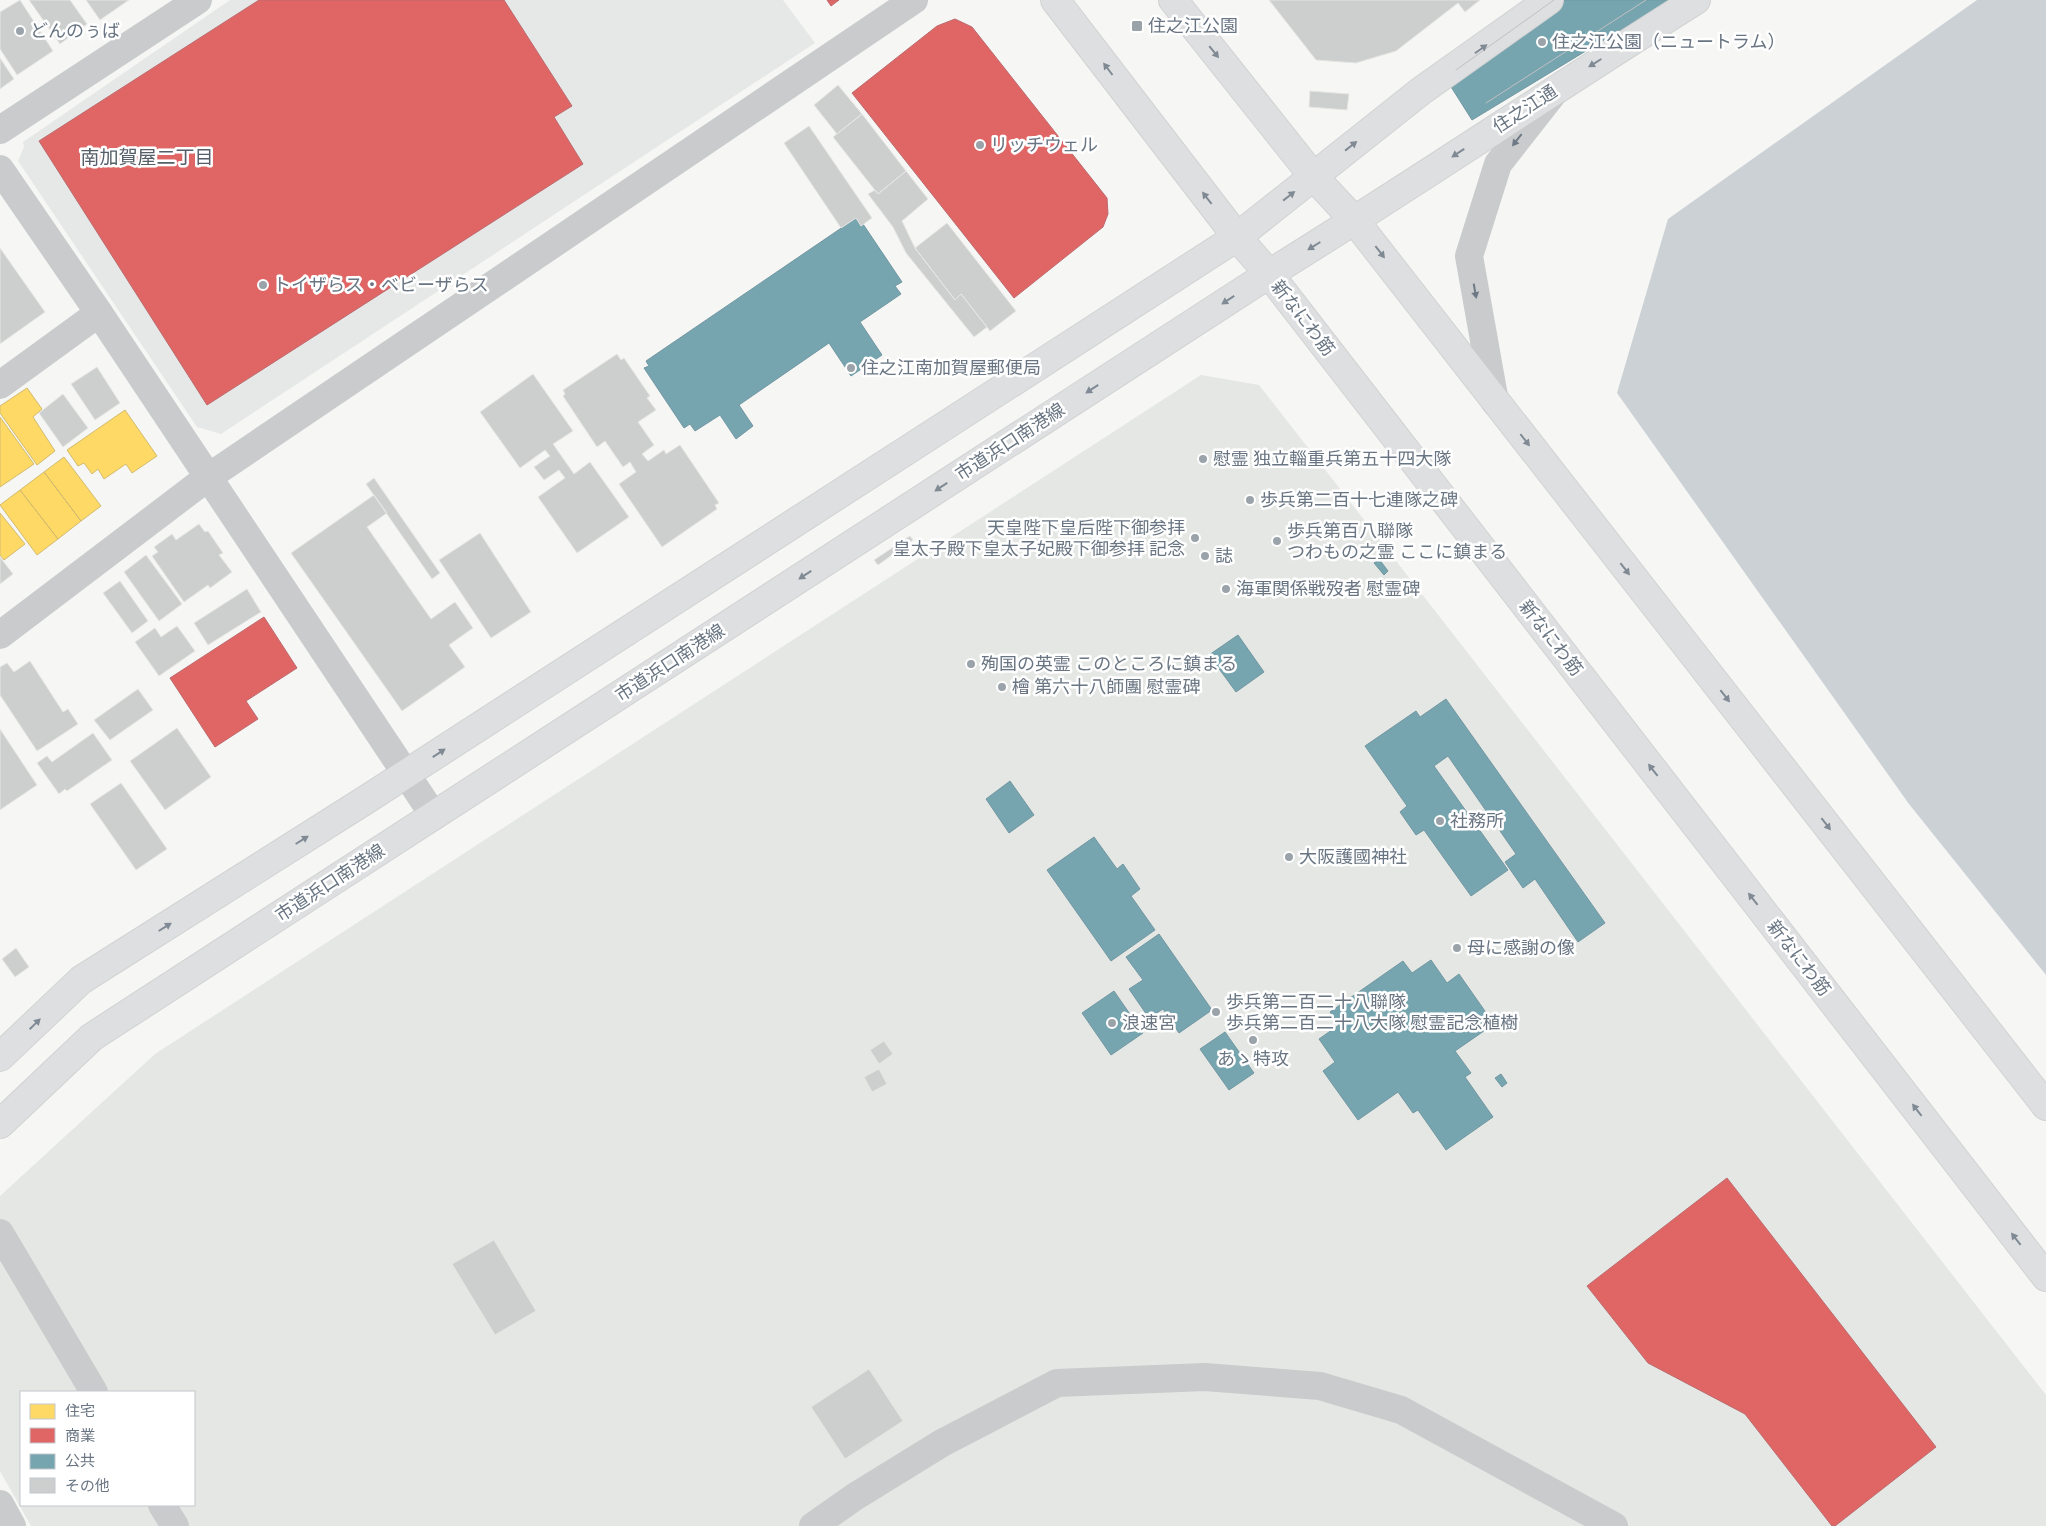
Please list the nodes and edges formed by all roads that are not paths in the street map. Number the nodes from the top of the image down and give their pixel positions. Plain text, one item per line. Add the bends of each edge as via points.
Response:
1 (198, 0) edge
2 (914, 0) edge
3 (1055, 0) edge
4 (1173, 0) edge
5 (1549, 0) edge
6 (1696, 0) edge
7 (1557, 87) junction
8 (0, 130) edge
9 (0, 169) edge
10 (1313, 176) junction
11 (1355, 221) junction
12 (1237, 237) junction
13 (1269, 274) junction
14 (99, 313) junction
15 (0, 385) edge
16 (1495, 402) junction
17 (207, 478) junction
18 (0, 635) edge
19 (406, 774) junction
20 (434, 816) junction
21 (0, 1058) edge
22 (2046, 1106) edge
23 (0, 1124) edge
24 (0, 1233) edge
25 (2046, 1277) edge
26 (93, 1391) edge
27 (0, 1504) edge
28 (163, 1506) edge
29 (12, 1526) edge
30 (174, 1526) edge
31 (813, 1526) edge
32 (1614, 1526) edge

1 - 8 street
2 - 17 street
12 -> 3 main road, 新なにわ筋
4 -> 10 main road
10 -> 5 main road via 1421,91
6 -> 7 main road, 住之江通
7 -> 11 main road, 住之江通
7 -> 16 street via 1498,164 1469,256
9 - 14 street
10 - 11 main road
12 -> 10 main road
11 -> 13 main road, 市道浜口南港線
11 -> 16 main road
12 - 13 main road, 新なにわ筋
19 -> 12 main road
13 -> 20 main road, 市道浜口南港線
25 -> 13 main road, 新なにわ筋
14 - 15 street
14 - 17 street
16 -> 22 main road
17 - 18 street
17 - 19 street
19 - 20 street
21 -> 19 main road via 81,980
20 - 23 main road, 市道浜口南港線 via 92,1037
24 - 26 street
27 - 29 street
28 - 30 street
31 - 32 street via 942,1443 1057,1383 1205,1377 1320,1386 1401,1410

